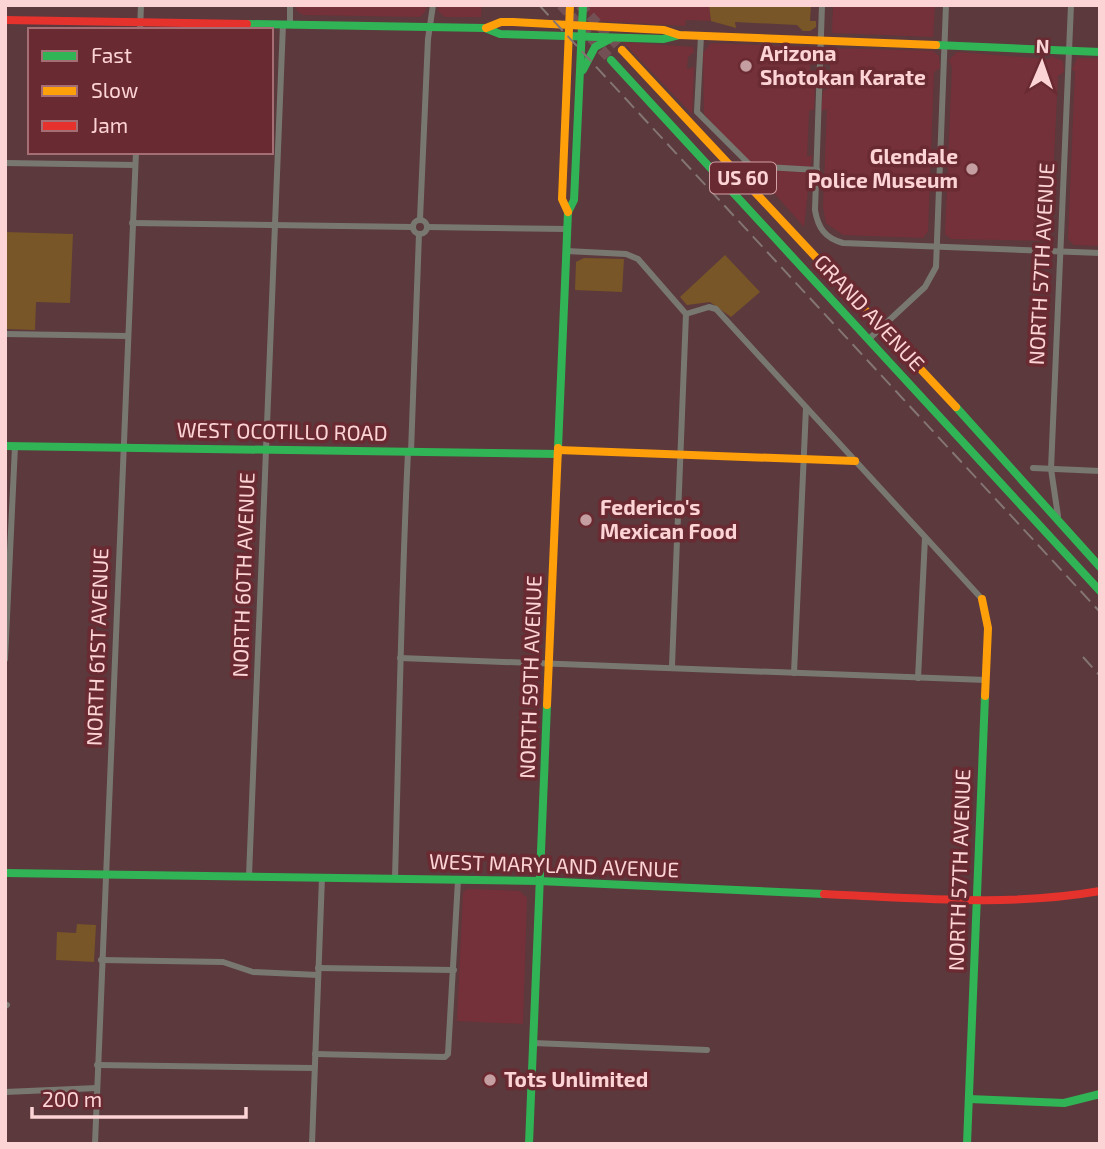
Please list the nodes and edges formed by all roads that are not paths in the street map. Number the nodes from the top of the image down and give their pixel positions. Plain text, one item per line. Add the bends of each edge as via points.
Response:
1 (141, 5) edge
2 (290, 5) edge
3 (433, 5) edge
4 (570, 5) edge
5 (583, 5) edge
6 (822, 5) edge
7 (946, 5) edge
8 (1071, 5) edge
9 (5, 20) edge
10 (286, 24) junction
11 (569, 24) junction
12 (140, 26) edge
13 (582, 26) junction
14 (430, 27) junction
15 (485, 28) junction
16 (679, 35) junction
17 (568, 36) junction
18 (582, 36) junction
19 (701, 36) junction
20 (618, 37) junction
21 (821, 41) junction
22 (945, 46) junction
23 (622, 50) tunnel mouth
24 (1069, 51) junction
25 (1100, 52) edge
26 (611, 60) tunnel mouth
27 (579, 94) junction
28 (136, 154) edge
29 (5, 163) edge
30 (135, 165) junction
31 (817, 170) junction
32 (568, 212) junction
33 (420, 219) junction
34 (132, 223) junction
35 (275, 225) junction
36 (412, 227) junction
37 (427, 227) junction
38 (567, 229) junction
39 (419, 234) junction
40 (938, 247) junction
41 (566, 251) junction
42 (1060, 252) junction
43 (1100, 253) edge
44 (686, 314) junction
45 (883, 327) junction
46 (5, 334) edge
47 (128, 336) junction
48 (870, 338) junction
49 (806, 408) junction
50 (10, 446) edge
51 (123, 447) junction
52 (267, 449) junction
53 (409, 452) junction
54 (558, 452) junction
55 (682, 455) junction
56 (804, 459) junction
57 (855, 461) junction
58 (1033, 468) dead end
59 (1051, 469) junction
60 (1100, 471) edge
61 (1060, 523) junction
62 (925, 538) junction
63 (1100, 567) edge
64 (1100, 591) edge
65 (982, 599) joint
66 (400, 658) junction
67 (5, 659) edge
68 (549, 662) junction
69 (672, 666) junction
70 (794, 673) junction
71 (918, 678) junction
72 (986, 680) junction
73 (5, 873) edge
74 (105, 874) junction
75 (249, 876) junction
76 (322, 877) junction
77 (395, 878) junction
78 (458, 880) junction
79 (539, 881) junction
80 (1100, 891) edge
81 (976, 901) junction
82 (101, 960) junction
83 (454, 970) junction
84 (318, 971) junction
85 (533, 1043) junction
86 (707, 1050) dead end
87 (315, 1054) junction
88 (97, 1065) junction
89 (314, 1068) junction
90 (97, 1088) junction
91 (5, 1092) edge
92 (1100, 1094) edge
93 (969, 1099) junction
94 (95, 1144) edge
95 (312, 1144) edge
96 (530, 1144) edge
97 (967, 1144) edge

1 - 12 street
2 - 10 street, NORTH 60TH AVENUE
3 - 14 street
4 - 11 main road, NORTH 59TH AVENUE
5 - 13 main road, NORTH 59TH AVENUE
6 - 21 street
7 - 22 street
8 - 24 street, NORTH 57TH AVENUE
9 - 12 main road
10 - 12 main road
10 - 14 main road
10 - 35 street, NORTH 60TH AVENUE
11 - 13 main road
11 - 15 main road via 501,22
11 - 17 main road, NORTH 59TH AVENUE
13 - 16 main road via 664,30
13 - 18 main road, NORTH 59TH AVENUE
14 - 15 main road
14 - 33 street
15 - 17 main road via 500,34
16 - 19 main road
16 - 20 main road
17 - 18 main road
17 - 32 main road, NORTH 59TH AVENUE via 562,199
18 - 20 main road
18 - 27 main road, NORTH 59TH AVENUE
19 - 21 main road
19 - 31 street via 697,111 751,166
20 - 27 main road via 592,52
21 - 22 main road
21 - 31 street
22 - 24 main road
22 - 40 street
23 - 45 main road, GRAND AVENUE / US 60
24 - 25 main road
24 - 42 street, NORTH 57TH AVENUE
26 - 48 main road, GRAND AVENUE / US 60
27 - 32 main road, NORTH 59TH AVENUE via 574,200
28 - 30 street, NORTH 61ST AVENUE
29 - 30 street
30 - 34 street, NORTH 61ST AVENUE
31 - 40 street via 815,210 822,231 843,243
32 - 38 main road, NORTH 59TH AVENUE
33 - 36 street
33 - 37 street
34 - 35 street
34 - 47 street, NORTH 61ST AVENUE
35 - 36 street
35 - 52 street, NORTH 60TH AVENUE
36 - 39 street
37 - 38 street
37 - 39 street
38 - 41 main road, NORTH 59TH AVENUE
39 - 53 street
40 - 42 street
40 - 45 street via 931,280
41 - 44 street via 638,258
41 - 54 main road, NORTH 59TH AVENUE
42 - 43 street
42 - 59 street, NORTH 57TH AVENUE
44 - 49 street via 709,307 716,310
44 - 55 street
45 - 48 street
45 - 61 main road, GRAND AVENUE / US 60
46 - 47 street
47 - 51 street, NORTH 61ST AVENUE
48 - 64 main road, GRAND AVENUE / US 60
49 - 56 street
49 - 57 street
50 - 51 main road, WEST OCOTILLO ROAD
50 - 67 street
51 - 52 main road, WEST OCOTILLO ROAD
51 - 74 street, NORTH 61ST AVENUE
52 - 53 main road, WEST OCOTILLO ROAD
52 - 75 street, NORTH 60TH AVENUE
53 - 54 main road, WEST OCOTILLO ROAD
53 - 66 street
54 - 55 main road, WEST OCOTILLO ROAD
54 - 68 main road, NORTH 59TH AVENUE
55 - 56 main road, WEST OCOTILLO ROAD
55 - 69 street
56 - 57 main road, WEST OCOTILLO ROAD
56 - 70 street
57 - 62 street
58 - 59 street
59 - 60 street
59 - 61 street, NORTH 57TH AVENUE
61 - 63 main road, GRAND AVENUE / US 60
62 - 65 street
62 - 71 street
65 - 72 main road, NORTH 57TH AVENUE via 988,618
66 - 68 street
66 - 77 street
68 - 69 street
68 - 79 main road, NORTH 59TH AVENUE
69 - 70 street
70 - 71 street
71 - 72 street
72 - 81 main road, NORTH 57TH AVENUE
73 - 74 main road, WEST MARYLAND AVENUE
74 - 75 main road, WEST MARYLAND AVENUE
74 - 82 street, NORTH 61ST AVENUE
75 - 76 main road, WEST MARYLAND AVENUE
76 - 77 main road, WEST MARYLAND AVENUE
76 - 84 street
77 - 78 main road, WEST MARYLAND AVENUE
78 - 79 main road, WEST MARYLAND AVENUE
78 - 83 street
79 - 81 main road, WEST MARYLAND AVENUE
79 - 85 main road, NORTH 59TH AVENUE
80 - 81 main road, WEST MARYLAND AVENUE via 1049,900
81 - 93 main road, NORTH 57TH AVENUE
82 - 84 street via 223,962 253,972
82 - 88 street, NORTH 61ST AVENUE
83 - 84 street
83 - 87 street via 448,1054 444,1057
84 - 87 street
85 - 86 street
85 - 96 main road, NORTH 59TH AVENUE
87 - 89 street
88 - 89 street
88 - 90 street, NORTH 61ST AVENUE
89 - 95 street
90 - 91 street
90 - 94 street, NORTH 61ST AVENUE
92 - 93 main road via 1064,1102
93 - 97 main road, NORTH 57TH AVENUE

